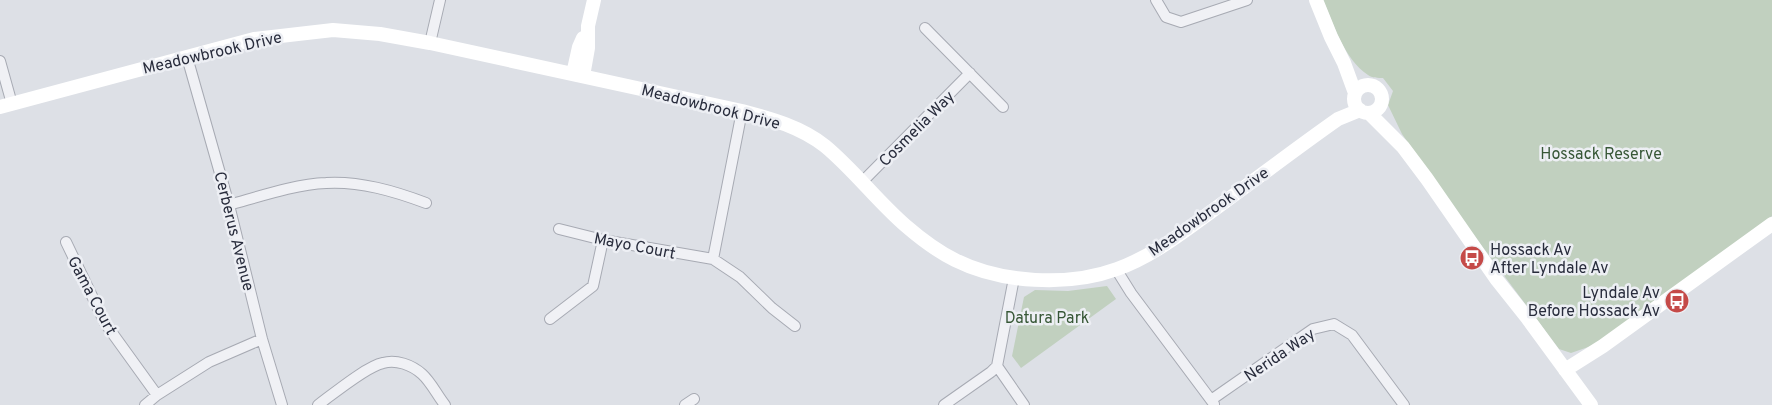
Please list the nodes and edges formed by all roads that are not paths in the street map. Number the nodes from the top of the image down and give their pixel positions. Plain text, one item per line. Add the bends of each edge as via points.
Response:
1 (440, 0) edge
2 (594, 0) edge
3 (1156, 0) edge
4 (1247, 0) edge
5 (1316, 0) edge
6 (925, 28) dead end
7 (430, 43) junction
8 (187, 56) junction
9 (0, 61) edge
10 (1344, 63) junction
11 (970, 73) junction
12 (578, 75) junction
13 (1366, 84) junction
14 (1364, 104) junction
15 (6, 106) edge
16 (1003, 107) dead end
17 (742, 111) junction
18 (862, 182) junction
19 (426, 203) dead end
20 (229, 205) junction
21 (1772, 224) edge
22 (559, 229) dead end
23 (603, 240) junction
24 (66, 242) dead end
25 (712, 259) junction
26 (1116, 270) junction
27 (1014, 278) junction
28 (550, 319) dead end
29 (795, 326) dead end
30 (262, 339) junction
31 (997, 366) junction
32 (1565, 370) junction
33 (157, 395) junction
34 (694, 399) dead end
35 (1213, 403) edge
36 (145, 405) edge
37 (282, 405) edge
38 (318, 405) edge
39 (445, 405) edge
40 (685, 405) edge
41 (944, 405) edge
42 (1024, 405) edge
43 (1404, 405) edge
44 (1591, 405) edge

1 - 7 street
2 - 12 street via 579,47
3 - 4 street via 1166,17 1181,22
5 - 10 street
6 - 11 street
7 - 8 street, Meadowbrook Drive via 333,30 254,39
7 - 12 street, Meadowbrook Drive
8 - 15 street, Meadowbrook Drive
8 - 20 street, Cerberus Avenue
9 - 15 street
10 - 13 street
10 - 14 street
11 - 16 street
11 - 18 street, Cosmelia Way
12 - 17 street, Meadowbrook Drive
13 - 14 street, Meadowbrook Drive via 1360,87
13 - 14 street via 1381,92 1382,102
14 - 26 street, Meadowbrook Drive via 1338,119 1177,236
14 - 32 street via 1403,147
17 - 18 street, Meadowbrook Drive via 780,121 803,132 825,146
17 - 25 street
18 - 27 street, Meadowbrook Drive via 898,220 924,241 956,260
19 - 20 street via 399,193 351,183 324,183
20 - 30 street, Cerberus Avenue
21 - 32 street
22 - 23 street, Mayo Court
23 - 25 street, Mayo Court
23 - 28 street via 593,286
24 - 33 street, Gama Court via 104,323
25 - 29 street, Mayo Court via 740,278
26 - 27 street, Meadowbrook Drive via 1051,280
26 - 35 street, Nerida Way
27 - 31 street
30 - 33 street via 209,362
30 - 37 street, Cerberus Avenue
31 - 41 street
31 - 42 street
32 - 44 street
33 - 36 street
34 - 40 street
35 - 43 street, Nerida Way via 1313,328 1334,324 1352,335
38 - 39 street via 383,362 410,365

